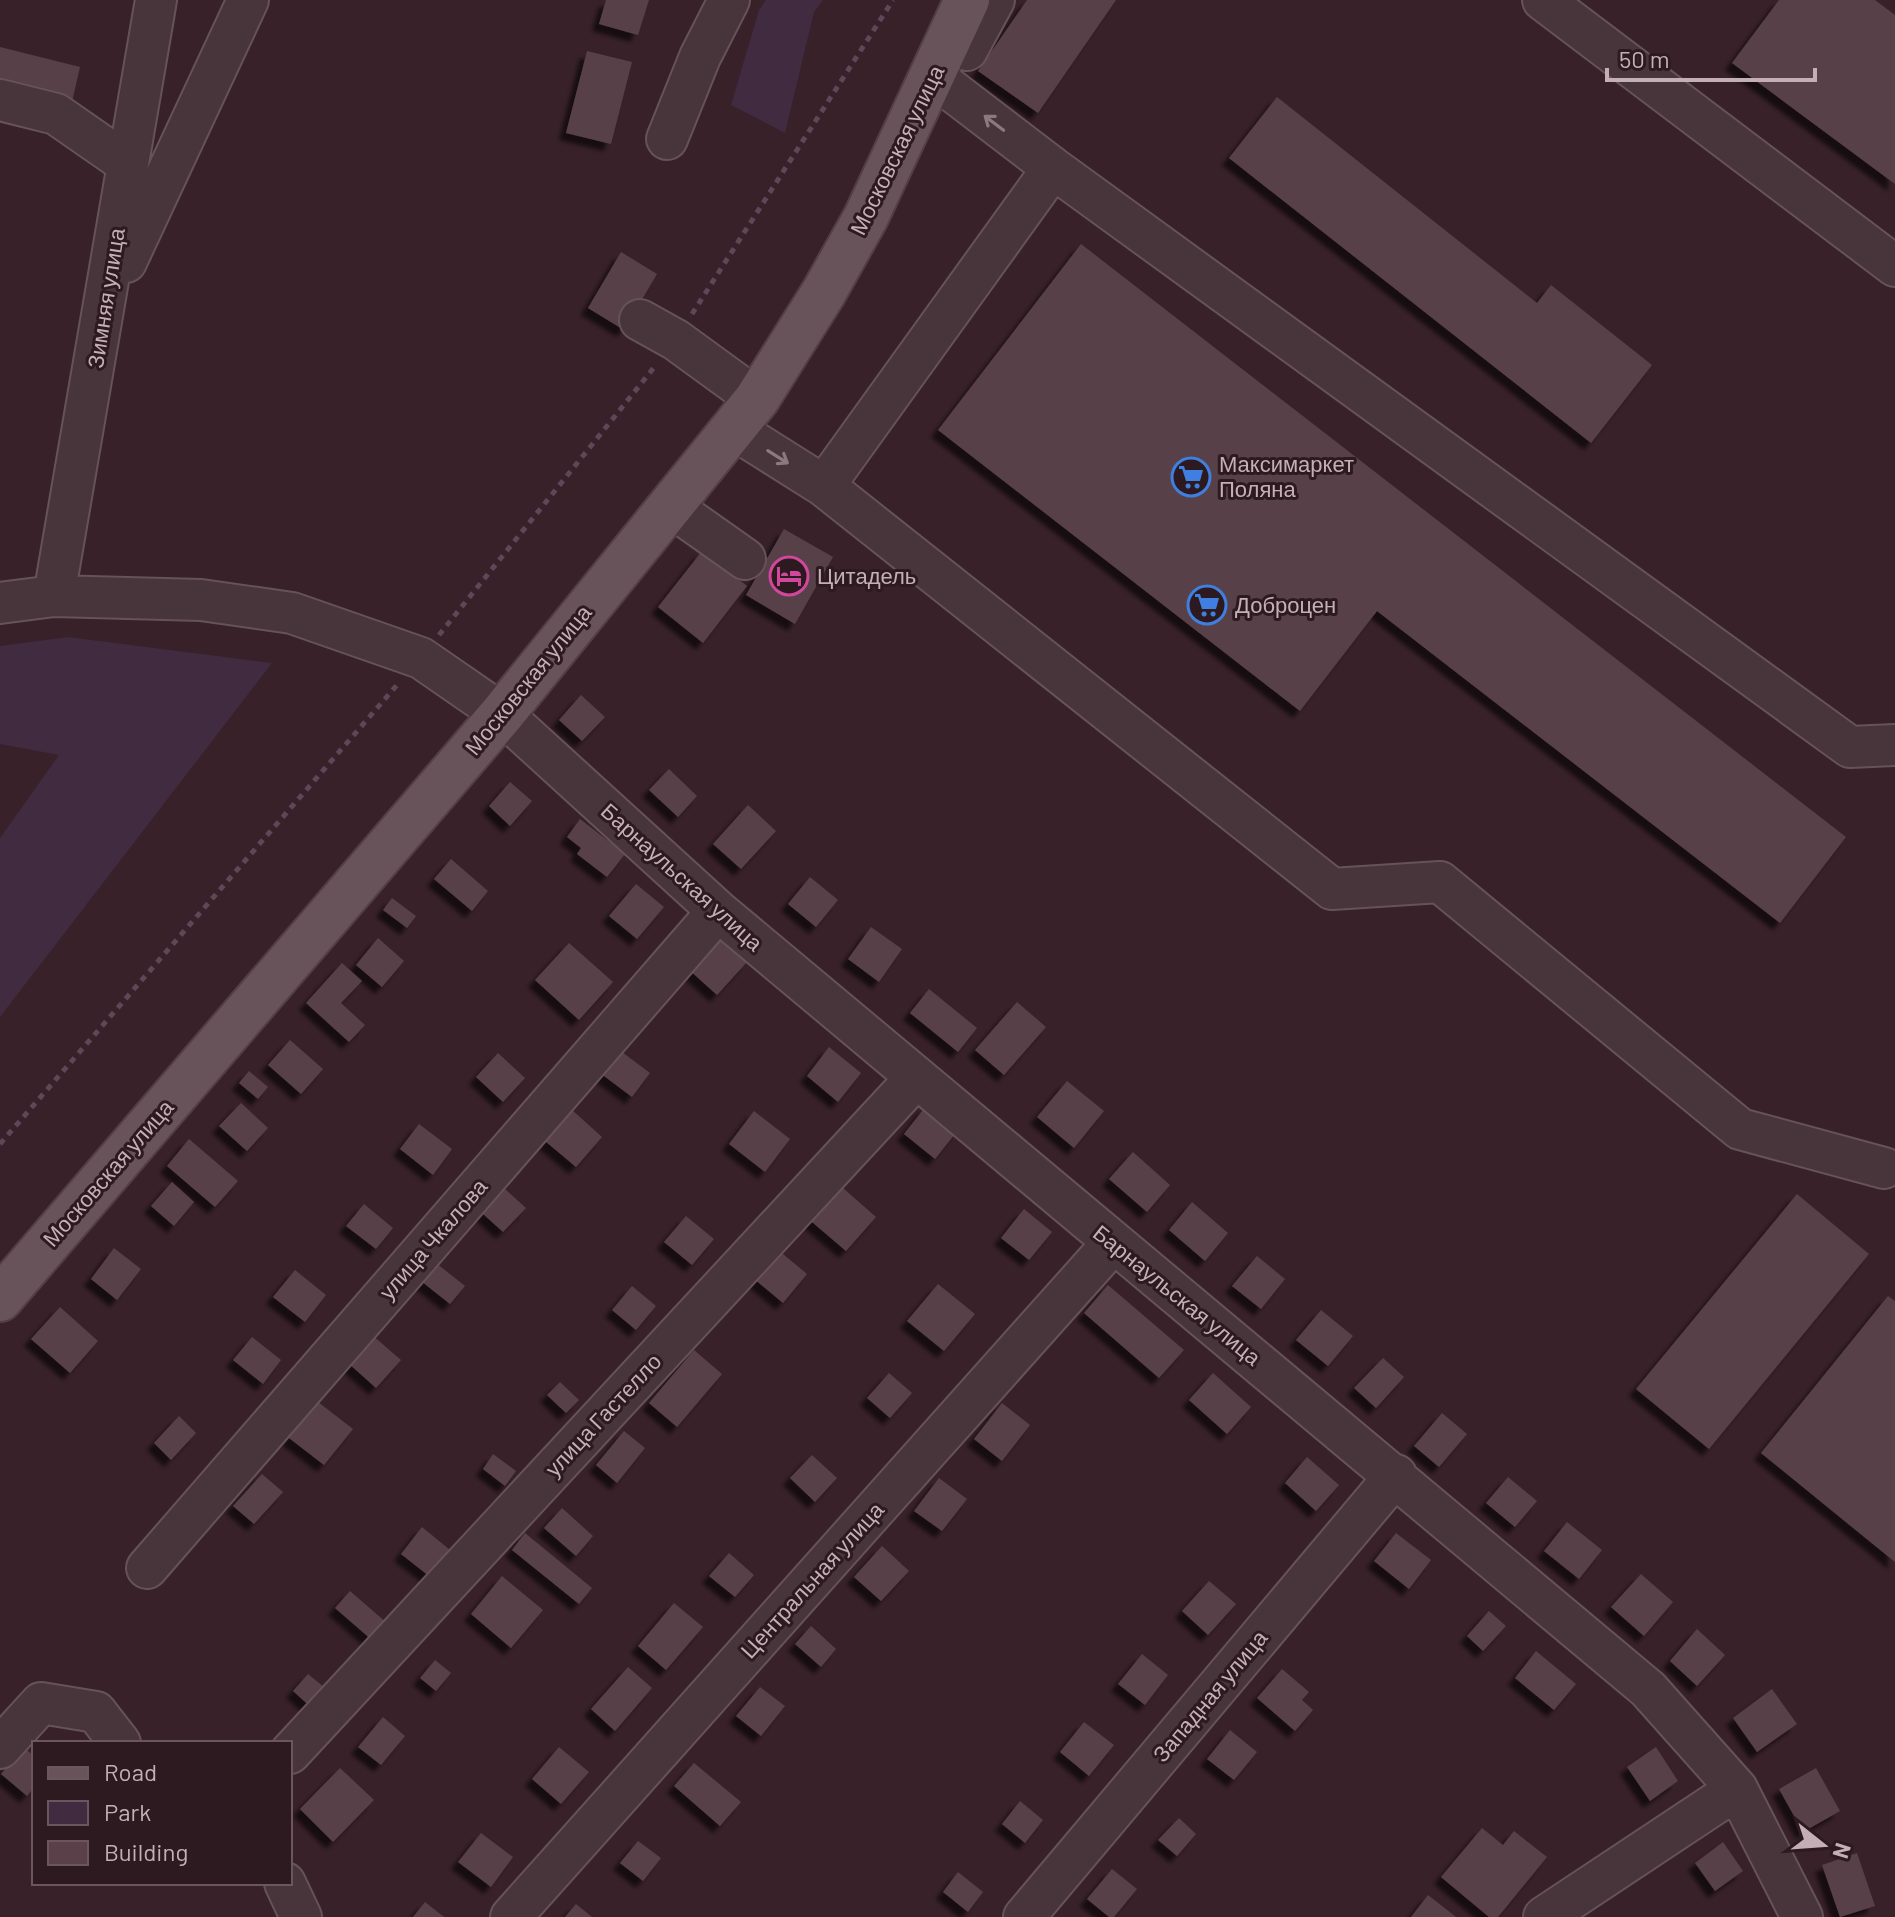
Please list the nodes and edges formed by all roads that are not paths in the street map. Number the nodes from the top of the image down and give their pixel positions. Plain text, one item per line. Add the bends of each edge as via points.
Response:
1 (156, 0) edge
2 (248, 0) edge
3 (729, 0) edge
4 (967, 0) edge
5 (994, 0) edge
6 (1543, 0) edge
7 (967, 50) dead end
8 (934, 77) junction
9 (0, 100) edge
10 (667, 139) dead end
11 (128, 164) junction
12 (1053, 168) junction
13 (1895, 266) edge
14 (106, 306) junction
15 (640, 320) dead end
16 (744, 414) junction
17 (824, 486) junction
18 (670, 506) junction
19 (745, 559) dead end
20 (54, 596) junction
21 (0, 603) edge
22 (502, 714) junction
23 (1895, 745) edge
24 (718, 911) junction
25 (916, 1078) junction
26 (1884, 1168) dead end
27 (1113, 1243) junction
28 (0, 1299) edge
29 (1396, 1475) junction
30 (147, 1568) dead end
31 (118, 1741) edge
32 (0, 1748) edge
33 (292, 1751) edge
34 (1737, 1789) junction
35 (286, 1885) edge
36 (301, 1917) edge
37 (511, 1917) edge
38 (1024, 1917) edge
39 (1544, 1917) edge
40 (1802, 1917) edge

1 - 11 street, Зимняя улица
2 - 14 street
3 - 10 street
4 - 8 main road, Московская улица
5 - 7 street
6 - 13 street
12 -> 8 street
8 - 16 main road, Московская улица via 831,280
9 - 11 street via 56,114
11 - 14 street, Зимняя улица
12 - 17 street
12 - 23 street via 1850,747
14 - 20 street, Зимняя улица
15 - 16 street via 676,340
16 -> 17 street
16 - 18 main road, Московская улица
17 - 26 street via 1332,889 1440,882 1740,1129
18 - 19 street
18 - 22 main road, Московская улица
20 - 21 street, Барнаульская улица
20 - 22 street, Барнаульская улица via 201,600 292,613 421,658
22 - 24 street, Барнаульская улица
22 - 28 main road, Московская улица
24 - 25 street, Барнаульская улица
24 - 30 street, улица Чкалова
25 - 27 street, Барнаульская улица
25 - 33 street, улица Гастелло
27 - 29 street, Барнаульская улица
27 - 37 street, Центральная улица
29 - 34 street, Барнаульская улица via 1648,1689
29 - 38 street, Западная улица
31 - 32 street via 96,1712 41,1703
34 - 39 street
34 - 40 street, Барнаульская улица
35 - 36 street

